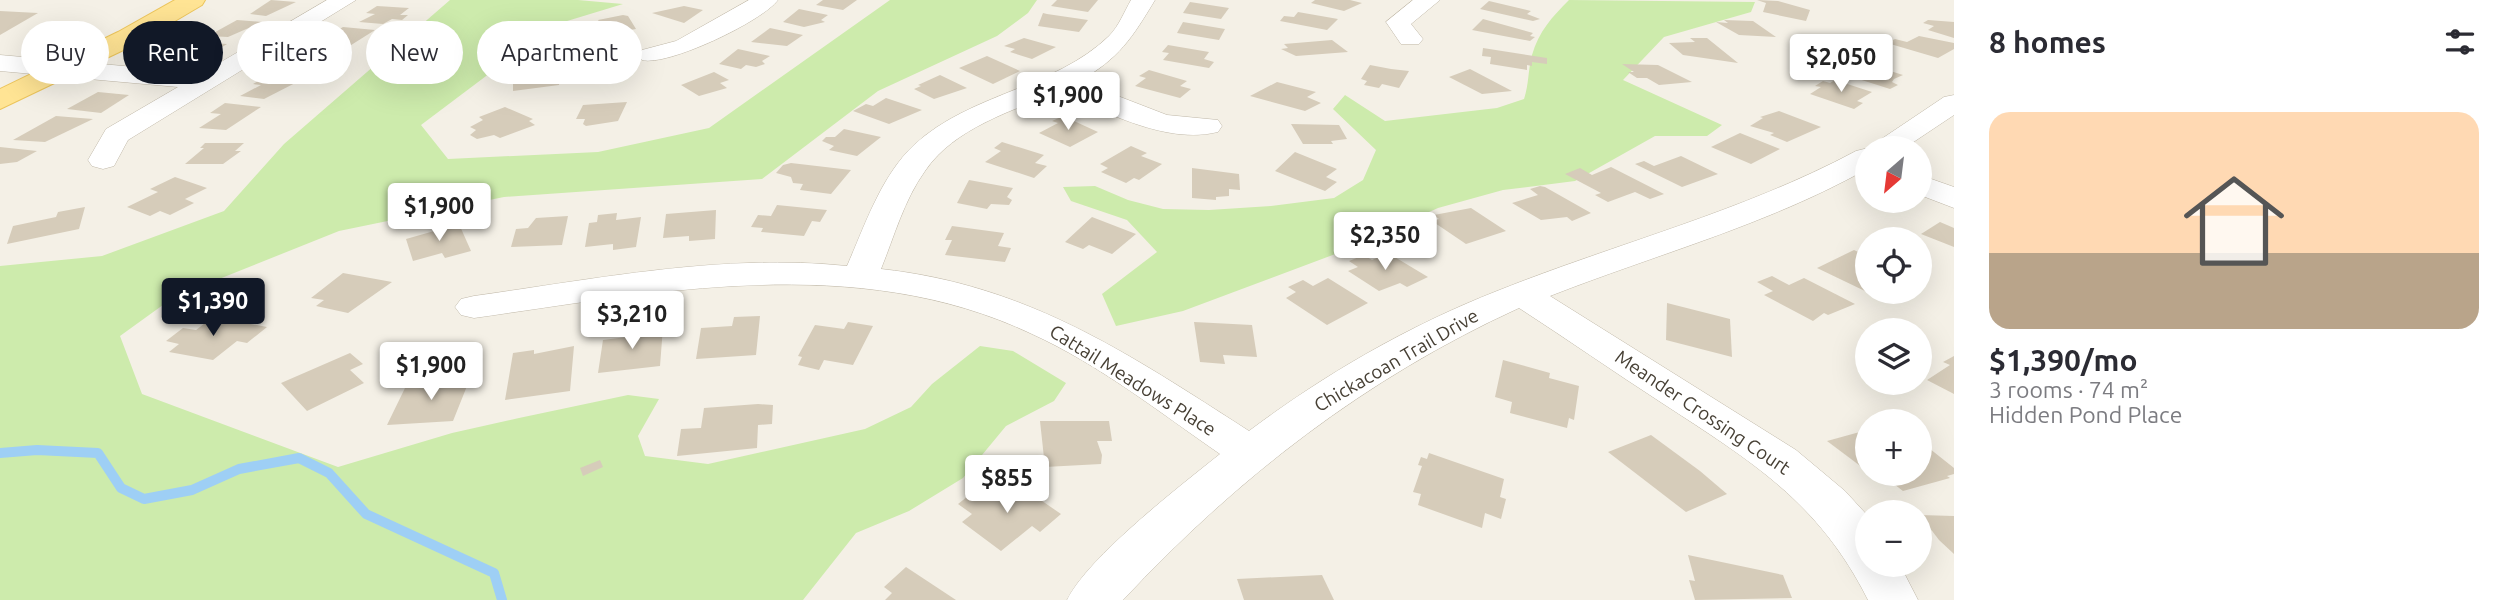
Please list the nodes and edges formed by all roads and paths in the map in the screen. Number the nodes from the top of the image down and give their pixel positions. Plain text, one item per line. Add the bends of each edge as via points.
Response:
1 (156, 0) edge
2 (192, 0) edge
3 (344, 0) edge
4 (766, 0) edge
5 (1143, 0) edge
6 (1428, 0) edge
7 (109, 24) edge
8 (1410, 39) dead end
9 (109, 50) edge
10 (651, 55) dead end
11 (0, 63) edge
12 (21, 64) edge
13 (21, 69) edge
14 (223, 72) edge
15 (0, 79) edge
16 (1057, 82) junction
17 (40, 84) edge
18 (202, 84) edge
19 (0, 100) edge
20 (1954, 103) edge
21 (1208, 126) dead end
22 (1903, 136) edge
23 (103, 160) dead end
24 (1855, 164) edge
25 (1932, 189) edge
26 (1954, 198) edge
27 (860, 276) junction
28 (1522, 294) junction
29 (474, 307) dead end
30 (1251, 453) junction
31 (1855, 537) edge
32 (1881, 577) edge
33 (1092, 600) edge
34 (1893, 600) edge

1 - 7 main road
2 - 9 main road
3 - 14 street
4 - 10 street via 685,46
5 - 16 street via 1117,41
6 - 8 street via 1398,22
11 - 12 street
13 - 15 main road
16 - 21 street via 1163,122
16 - 27 street via 967,120 923,153 908,172
17 - 19 main road
18 - 23 street via 116,135
20 - 22 street, Chickacoan Trail Drive
24 - 28 street, Chickacoan Trail Drive via 1773,202
25 - 26 street
27 - 29 street, Cattail Meadows Place via 763,272 710,276
27 - 30 street, Cattail Meadows Place via 949,291 1045,325 1091,349
28 - 30 street, Chickacoan Trail Drive via 1432,335 1357,378
28 - 31 street, Meander Crossing Court via 1755,443 1795,473
30 - 33 street, Chickacoan Trail Drive via 1139,550
32 - 34 street

